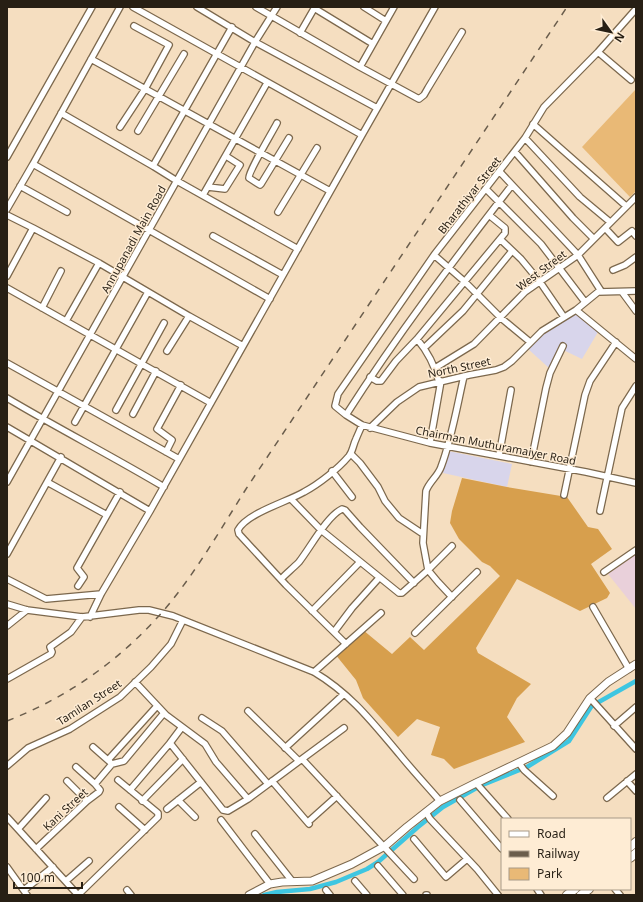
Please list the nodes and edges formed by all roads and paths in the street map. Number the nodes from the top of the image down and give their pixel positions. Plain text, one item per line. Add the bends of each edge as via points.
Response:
1 (92, 7) edge
2 (120, 7) edge
3 (133, 7) edge
4 (197, 7) edge
5 (256, 7) edge
6 (276, 7) edge
7 (364, 7) edge
8 (394, 7) edge
9 (435, 7) edge
10 (315, 8) edge
11 (636, 9) edge
12 (272, 16) junction
13 (386, 21) junction
14 (134, 26) dead end
15 (232, 27) junction
16 (462, 32) dead end
17 (300, 33) junction
18 (255, 42) junction
19 (373, 44) junction
20 (598, 52) junction
21 (184, 54) dead end
22 (216, 54) junction
23 (91, 59) junction
24 (360, 67) junction
25 (240, 68) junction
26 (631, 80) dead end
27 (267, 83) junction
28 (391, 84) junction
29 (145, 89) junction
30 (158, 96) junction
31 (377, 108) junction
32 (185, 111) junction
33 (61, 113) junction
34 (277, 123) dead end
35 (209, 124) junction
36 (533, 124) junction
37 (120, 127) dead end
38 (138, 131) dead end
39 (362, 135) junction
40 (289, 138) dead end
41 (525, 138) junction
42 (236, 139) junction
43 (317, 148) dead end
44 (514, 152) junction
45 (261, 153) junction
46 (226, 156) junction
47 (7, 157) edge
48 (275, 161) junction
49 (33, 164) junction
50 (240, 165) junction
51 (153, 166) junction
52 (250, 171) junction
53 (500, 172) junction
54 (300, 174) junction
55 (177, 181) junction
56 (512, 185) junction
57 (20, 186) junction
58 (208, 187) junction
59 (486, 189) junction
60 (330, 191) junction
61 (203, 196) junction
62 (636, 197) edge
63 (500, 201) junction
64 (626, 206) junction
65 (7, 209) edge
66 (67, 212) dead end
67 (278, 212) dead end
68 (7, 215) edge
69 (489, 215) junction
70 (610, 222) junction
71 (33, 228) junction
72 (605, 228) junction
73 (149, 229) junction
74 (213, 236) dead end
75 (636, 236) edge
76 (500, 239) junction
77 (594, 239) junction
78 (298, 248) junction
79 (512, 251) junction
80 (434, 255) junction
81 (578, 255) junction
82 (636, 257) edge
83 (99, 263) junction
84 (448, 267) junction
85 (560, 269) junction
86 (613, 270) dead end
87 (62, 271) dead end
88 (284, 275) junction
89 (7, 276) edge
90 (123, 277) junction
91 (464, 282) junction
92 (540, 282) junction
93 (7, 288) edge
94 (601, 291) junction
95 (636, 291) edge
96 (148, 292) junction
97 (622, 292) junction
98 (477, 295) junction
99 (270, 299) junction
100 (585, 302) junction
101 (42, 308) junction
102 (576, 310) junction
103 (636, 312) edge
104 (189, 316) junction
105 (564, 317) junction
106 (501, 318) junction
107 (66, 321) junction
108 (164, 323) dead end
109 (91, 335) junction
110 (417, 339) junction
111 (530, 342) junction
112 (616, 342) junction
113 (243, 346) junction
114 (563, 346) dead end
115 (424, 348) junction
116 (116, 349) junction
117 (636, 349) edge
118 (167, 351) dead end
119 (631, 355) junction
120 (636, 359) edge
121 (7, 363) edge
122 (142, 364) junction
123 (435, 368) junction
124 (156, 371) junction
125 (464, 376) junction
126 (370, 377) junction
127 (440, 382) junction
128 (180, 385) junction
129 (636, 386) edge
130 (511, 390) dead end
131 (58, 392) junction
132 (7, 398) edge
133 (211, 403) junction
134 (83, 406) junction
135 (334, 406) joint
136 (116, 410) dead end
137 (134, 414) dead end
138 (346, 415) junction
139 (42, 419) junction
140 (75, 422) dead end
141 (362, 425) junction
142 (7, 427) edge
143 (370, 428) junction
144 (30, 440) junction
145 (430, 444) junction
146 (447, 447) junction
147 (166, 452) junction
148 (351, 454) junction
149 (499, 456) junction
150 (61, 457) junction
151 (179, 459) junction
152 (530, 462) junction
153 (570, 469) junction
154 (332, 472) junction
155 (607, 477) junction
156 (7, 482) edge
157 (47, 482) junction
158 (636, 483) edge
159 (164, 487) junction
160 (120, 492) junction
161 (564, 495) dead end
162 (352, 497) dead end
163 (291, 499) junction
164 (150, 511) junction
165 (600, 511) dead end
166 (107, 515) junction
167 (321, 530) junction
168 (423, 534) junction
169 (452, 546) dead end
170 (636, 550) edge
171 (7, 554) edge
172 (360, 562) junction
173 (428, 570) junction
174 (477, 572) dead end
175 (604, 572) dead end
176 (379, 578) junction
177 (7, 579) edge
178 (281, 579) junction
179 (414, 583) junction
180 (78, 586) dead end
181 (101, 594) junction
182 (452, 597) junction
183 (7, 604) edge
184 (593, 607) dead end
185 (27, 610) junction
186 (312, 611) junction
187 (381, 613) dead end
188 (82, 617) junction
189 (90, 617) junction
190 (183, 620) junction
191 (7, 626) edge
192 (334, 632) junction
193 (415, 633) dead end
194 (346, 644) junction
195 (636, 664) edge
196 (629, 668) junction
197 (314, 672) junction
198 (7, 679) edge
199 (136, 682) junction
200 (344, 694) junction
201 (593, 702) junction
202 (157, 706) junction
203 (636, 707) edge
204 (248, 711) dead end
205 (164, 713) junction
206 (202, 718) dead end
207 (614, 726) junction
208 (182, 727) junction
209 (344, 728) dead end
210 (170, 743) junction
211 (93, 747) dead end
212 (285, 748) junction
213 (636, 749) edge
214 (183, 759) junction
215 (301, 760) junction
216 (110, 762) junction
217 (7, 766) edge
218 (521, 766) junction
219 (76, 767) dead end
220 (636, 774) edge
221 (118, 780) dead end
222 (67, 781) dead end
223 (201, 782) junction
224 (270, 782) junction
225 (627, 782) junction
226 (95, 784) junction
227 (478, 786) junction
228 (130, 790) junction
229 (636, 791) edge
230 (337, 796) junction
231 (553, 796) dead end
232 (46, 798) dead end
233 (607, 798) dead end
234 (248, 799) junction
235 (178, 800) junction
236 (460, 800) dead end
237 (87, 801) junction
238 (142, 801) junction
239 (440, 801) junction
240 (119, 808) dead end
241 (167, 809) dead end
242 (428, 816) junction
243 (7, 817) edge
244 (195, 817) dead end
245 (507, 818) edge
246 (221, 820) dead end
247 (18, 828) junction
248 (145, 830) junction
249 (256, 834) dead end
250 (414, 839) dead end
251 (501, 848) edge
252 (36, 849) junction
253 (388, 850) junction
254 (467, 859) junction
255 (89, 861) dead end
256 (378, 866) dead end
257 (53, 867) junction
258 (7, 868) edge
259 (414, 879) dead end
260 (66, 881) junction
261 (292, 881) junction
262 (355, 881) dead end
263 (270, 884) junction
264 (127, 890) dead end
265 (25, 892) edge
266 (78, 895) edge
267 (131, 895) edge
268 (249, 895) edge
269 (367, 895) edge
270 (403, 895) edge
271 (498, 895) edge

1 - 47 street
2 - 23 street
3 - 22 street
4 - 15 street
5 - 12 street
6 - 12 street, Annupanadi Main Road
7 - 13 street
8 - 13 street
9 - 28 street
10 - 17 street
10 - 19 street
11 - 20 street, Bharathiyar Street
12 - 17 street
12 - 18 street, Annupanadi Main Road
13 - 19 street
14 - 29 street via 169,46
15 - 18 street
15 - 22 street
16 - 28 street via 422,98 416,98
17 - 24 street
18 - 25 street, Annupanadi Main Road
18 - 31 street
19 - 24 street
20 - 26 street
20 - 36 street, Bharathiyar Street via 544,107
21 - 30 street
22 - 25 street
22 - 32 street
23 - 29 street
23 - 33 street
24 - 28 street
25 - 27 street
25 - 35 street, Annupanadi Main Road
27 - 39 street
27 - 42 street
28 - 31 street
29 - 30 street
29 - 37 street
30 - 32 street
30 - 38 street
31 - 39 street
32 - 35 street
32 - 51 street
33 - 49 street
33 - 51 street
34 - 45 street
35 - 42 street
35 - 55 street, Annupanadi Main Road
36 - 41 street, Bharathiyar Street
36 - 64 street
39 - 60 street
40 - 48 street
41 - 44 street, Bharathiyar Street
41 - 70 street via 572,189
42 - 45 street
42 - 46 street
43 - 54 street
44 - 53 street, Bharathiyar Street
44 - 77 street
45 - 48 street
45 - 52 street
46 - 50 street
46 - 58 street
48 - 52 street via 262,184 249,178
48 - 54 street
49 - 57 street
49 - 73 street
50 - 52 street
50 - 58 street via 225,189
51 - 55 street
53 - 56 street
53 - 59 street, Bharathiyar Street
54 - 60 street
54 - 67 street
55 - 61 street
55 - 73 street, Annupanadi Main Road
56 - 63 street
56 - 81 street
57 - 65 street
57 - 66 street
58 - 61 street
59 - 63 street
59 - 80 street, Bharathiyar Street
60 - 78 street
61 - 78 street
62 - 64 street, West Street
63 - 69 street
63 - 85 street via 541,244
64 - 70 street, West Street
68 - 71 street
69 - 76 street via 506,230
69 - 84 street
70 - 72 street, West Street
71 - 83 street
71 - 89 street
72 - 75 street via 618,242 632,231
72 - 77 street, West Street
73 - 90 street, Annupanadi Main Road
73 - 99 street
74 - 88 street
76 - 79 street
76 - 91 street
77 - 81 street, West Street
78 - 88 street
79 - 92 street
79 - 98 street
80 - 84 street
80 - 135 street, Bharathiyar Street via 338,394
81 - 85 street, West Street
81 - 94 street
82 - 86 street
83 - 90 street
83 - 107 street
84 - 91 street
84 - 126 street
85 - 92 street, West Street
85 - 100 street
87 - 101 street
88 - 99 street
90 - 96 street
90 - 109 street, Annupanadi Main Road
91 - 98 street
91 - 110 street
92 - 105 street
92 - 106 street, West Street via 525,292
93 - 101 street
94 - 97 street
94 - 100 street, North Street
95 - 97 street
96 - 104 street
96 - 116 street
97 - 103 street
98 - 106 street
98 - 115 street
99 - 113 street
100 - 102 street, North Street
101 - 107 street
102 - 105 street, North Street
102 - 112 street
104 - 113 street
104 - 118 street
105 - 111 street, North Street
106 - 111 street
106 - 123 street, West Street via 474,344
107 - 109 street
108 - 122 street
109 - 116 street
109 - 131 street, Annupanadi Main Road
110 - 115 street
110 - 126 street via 380,381
111 - 125 street, North Street via 504,366
112 - 119 street
112 - 153 street via 590,381
113 - 133 street
114 - 152 street via 550,373
115 - 123 street
116 - 122 street
116 - 134 street
117 - 119 street
119 - 120 street
121 - 131 street
122 - 124 street
122 - 136 street
123 - 127 street
124 - 128 street
124 - 137 street
125 - 127 street, North Street
125 - 146 street
126 - 138 street
127 - 143 street, North Street via 424,385 408,394
127 - 145 street
128 - 133 street
128 - 147 street via 156,429 172,440
129 - 155 street via 622,408
130 - 149 street
131 - 134 street
131 - 139 street, Annupanadi Main Road
132 - 139 street
133 - 151 street
134 - 140 street
134 - 147 street
135 - 138 street, Chairman Muthuramaiyer Road
138 - 141 street, Chairman Muthuramaiyer Road
139 - 144 street, Annupanadi Main Road
139 - 159 street
141 - 143 street, Chairman Muthuramaiyer Road
141 - 148 street
142 - 144 street
143 - 145 street, Chairman Muthuramaiyer Road
144 - 150 street
144 - 156 street, Annupanadi Main Road
145 - 146 street, Chairman Muthuramaiyer Road
146 - 149 street, Chairman Muthuramaiyer Road
146 - 168 street via 441,468 426,491
147 - 151 street
148 - 154 street
148 - 168 street via 399,518
149 - 152 street, Chairman Muthuramaiyer Road
150 - 157 street
150 - 160 street
151 - 159 street
152 - 153 street, Chairman Muthuramaiyer Road
153 - 155 street, Chairman Muthuramaiyer Road
153 - 161 street
154 - 162 street
154 - 163 street via 313,487
155 - 158 street, Chairman Muthuramaiyer Road
155 - 165 street
157 - 166 street
157 - 171 street
159 - 164 street
160 - 164 street
160 - 166 street
163 - 167 street
163 - 178 street via 242,523 238,530
164 - 181 street
166 - 180 street via 78,566 84,577
167 - 172 street
167 - 178 street via 298,562
167 - 179 street via 337,511 345,510
168 - 173 street
169 - 173 street
170 - 175 street
172 - 176 street
172 - 186 street
173 - 179 street
173 - 182 street
174 - 182 street
176 - 179 street via 399,594
176 - 192 street
177 - 181 street via 46,599
178 - 186 street
181 - 189 street
182 - 193 street
183 - 185 street
184 - 196 street
185 - 188 street
185 - 191 street
186 - 192 street
187 - 194 street
188 - 189 street
188 - 198 street via 71,632 52,645 51,654
189 - 190 street via 149,610
190 - 197 street
190 - 199 street, Tamilan Street via 171,644
192 - 194 street
194 - 197 street
195 - 196 main road
196 - 201 main road via 608,682
197 - 200 street
199 - 202 street
199 - 217 street, Tamilan Street via 120,697 70,729 28,748
200 - 212 street
200 - 239 street via 370,718
201 - 207 street
201 - 218 main road via 553,746
202 - 205 street
202 - 216 street, Kani Street
203 - 207 street
204 - 212 street
205 - 208 street
205 - 216 street via 124,761
206 - 224 street via 222,731
207 - 213 street
208 - 210 street
208 - 234 street via 205,744 216,762
209 - 215 street
210 - 214 street
210 - 228 street
211 - 216 street
212 - 215 street
214 - 223 street
214 - 238 street
215 - 224 street
215 - 230 street
216 - 226 street, Kani Street
218 - 227 main road
218 - 231 street
219 - 226 street
220 - 225 street
221 - 228 street
222 - 237 street
223 - 234 street via 226,812
223 - 235 street
224 - 230 street via 308,823
224 - 234 street
225 - 229 street
225 - 233 street
226 - 237 street, Kani Street via 100,790
227 - 239 main road
227 - 245 street
228 - 238 street
230 - 253 street
232 - 247 street
235 - 241 street
235 - 244 street
236 - 251 street
237 - 252 street, Kani Street
238 - 248 street via 159,815
239 - 242 main road
240 - 248 street
242 - 253 main road
242 - 254 street
243 - 247 street
246 - 263 street
247 - 252 street
248 - 266 street
249 - 261 street
250 - 254 street via 446,877
252 - 257 street
253 - 259 street
253 - 261 main road via 312,881
254 - 271 street
255 - 260 street
256 - 270 street
257 - 260 street
257 - 265 street
258 - 265 street
260 - 266 street
261 - 263 main road
262 - 269 street
263 - 268 main road
264 - 267 street

